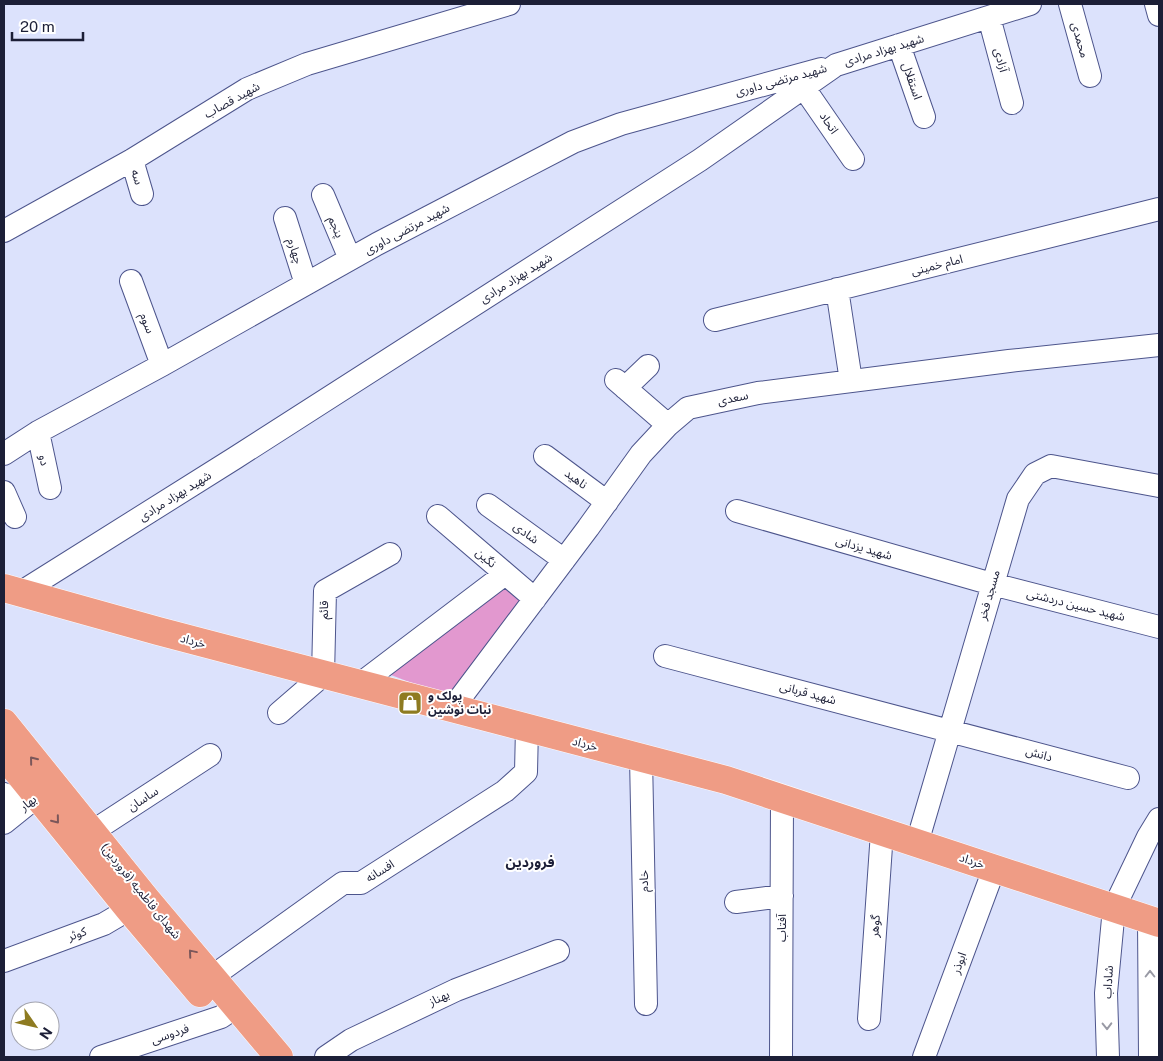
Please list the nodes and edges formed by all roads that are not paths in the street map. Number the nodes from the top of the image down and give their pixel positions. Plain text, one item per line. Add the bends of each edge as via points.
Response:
1 (509, 4) edge
2 (1030, 4) edge
3 (1070, 4) edge
4 (1156, 4) edge
5 (1159, 15) edge
6 (989, 17) junction
7 (899, 45) junction
8 (836, 65) junction
9 (1090, 76) dead end
10 (804, 88) junction
11 (1012, 103) dead end
12 (924, 117) dead end
13 (853, 159) dead end
14 (132, 160) junction
15 (142, 194) dead end
16 (323, 195) dead end
17 (1159, 209) edge
18 (284, 218) dead end
19 (4, 231) edge
20 (350, 259) junction
21 (131, 281) dead end
22 (306, 284) junction
23 (838, 289) junction
24 (715, 320) dead end
25 (1159, 345) edge
26 (162, 365) junction
27 (648, 366) dead end
28 (851, 381) junction
29 (668, 426) junction
30 (38, 432) junction
31 (4, 454) edge
32 (544, 456) dead end
33 (1159, 486) edge
34 (50, 488) dead end
35 (4, 492) edge
36 (607, 502) junction
37 (488, 505) dead end
38 (737, 511) dead end
39 (438, 516) dead end
40 (15, 517) dead end
41 (390, 554) dead end
42 (564, 560) junction
43 (505, 574) junction
44 (992, 584) junction
45 (12, 591) edge
46 (535, 599) junction
47 (1159, 627) edge
48 (665, 656) dead end
49 (323, 675) junction
50 (360, 684) junction
51 (452, 709) junction
52 (280, 713) dead end
53 (4, 723) edge
54 (527, 728) junction
55 (950, 730) junction
56 (4, 755) edge
57 (210, 755) dead end
58 (641, 758) junction
59 (1128, 778) dead end
60 (4, 794) edge
61 (782, 799) junction
62 (28, 804) edge
63 (1159, 819) edge
64 (882, 832) junction
65 (84, 838) junction
66 (917, 843) junction
67 (994, 869) junction
68 (782, 896) junction
69 (736, 902) dead end
70 (138, 904) junction
71 (1114, 908) junction
72 (1154, 921) edge
73 (558, 951) dead end
74 (4, 960) edge
75 (204, 982) junction
76 (646, 1004) dead end
77 (229, 1012) junction
78 (869, 1020) dead end
79 (101, 1057) edge
80 (256, 1057) edge
81 (279, 1057) edge
82 (326, 1057) edge
83 (781, 1057) edge
84 (924, 1057) edge
85 (1108, 1057) edge
86 (1150, 1057) edge

1 - 14 street, شهید قصاب via 307,64 247,88
2 - 6 street, شهید بهزاد مرادی
3 - 9 street, محمدی
4 - 5 street
6 - 7 street, شهید بهزاد مرادی
6 - 11 street, آزادی
7 - 8 street, شهید بهزاد مرادی
7 - 12 street, استقلال
8 - 10 street, شهید بهزاد مرادی
8 - 20 street, شهید مرتضی داوری via 621,124 573,142
10 - 13 street, اتحاد
10 - 45 street, شهید بهزاد مرادی via 642,198 235,458
14 - 15 street, سه
14 - 19 street, شهید قصاب
16 - 20 street, پنجم
17 - 23 street, امام خمینی
18 - 22 street, چهارم
20 - 22 street, شهید مرتضی داوری
21 - 26 street, سوم
22 - 26 street, شهید مرتضی داوری
23 - 24 street, امام خمینی
23 - 28 street
25 - 28 street, سعدی
26 - 30 street, شهید مرتضی داوری
27 - 29 street via 621,384
28 - 29 street, سعدی via 758,393 688,408
29 - 36 street, سعدی via 641,454
30 - 31 street, شهید مرتضی داوری
30 - 34 street, دو
32 - 36 street, ناهید
33 - 44 street, مسجد فخر via 1051,466 1036,474 1018,499
35 - 40 street
36 - 42 street, سعدی
37 - 42 street, شادی
38 - 44 street, شهید یزدانی
39 - 43 street, نگین
41 - 49 street, قائم via 325,591
42 - 46 street, سعدی
43 - 46 street, نگین
43 - 50 street
44 - 47 street, شهید حسین دردشتی
44 - 55 street, مسجد فخر
45 - 49 main road, خرداد
46 - 51 street, سعدی
48 - 55 street, شهید قربانی
49 - 50 main road, خرداد
49 - 52 street
50 - 51 main road, خرداد
51 - 54 main road, خرداد
62 -> 53 main road, شهدای فاطمیه (فروردین)
54 - 58 main road, خرداد
54 - 75 street, افسانه via 526,772 504,791 361,883 343,883
55 - 59 street, دانش
55 - 66 street, مسجد فخر
56 - 62 main road, شهدای فاطمیه (فروردین)
57 - 65 street, ساسان
58 - 61 main road, خرداد via 726,780
58 - 76 street, خادم
60 - 62 street
61 - 64 main road, خرداد
61 - 68 street, آفتاب
62 - 65 main road, شهدای فاطمیه (فروردین)
63 - 71 street
64 - 66 main road, خرداد
64 - 78 street, گوهر
65 - 70 main road, شهدای فاطمیه (فروردین)
66 - 67 main road, خرداد
67 - 71 main road, خرداد
67 - 84 street, ابوذر
68 - 69 street
68 - 83 street, آفتاب
70 - 74 street, کوثر via 104,924
70 - 75 main road, شهدای فاطمیه (فروردین)
71 - 72 main road, خرداد
71 -> 85 street, شاداب via 1106,993
86 -> 72 street
73 - 82 street, بهناز via 456,990 351,1040
75 - 77 main road, شهدای فاطمیه (فروردین)
77 - 79 street, فردوسی
77 - 80 main road, شهدای فاطمیه (فروردین)
77 - 81 main road, شهدای فاطمیه (فروردین)

